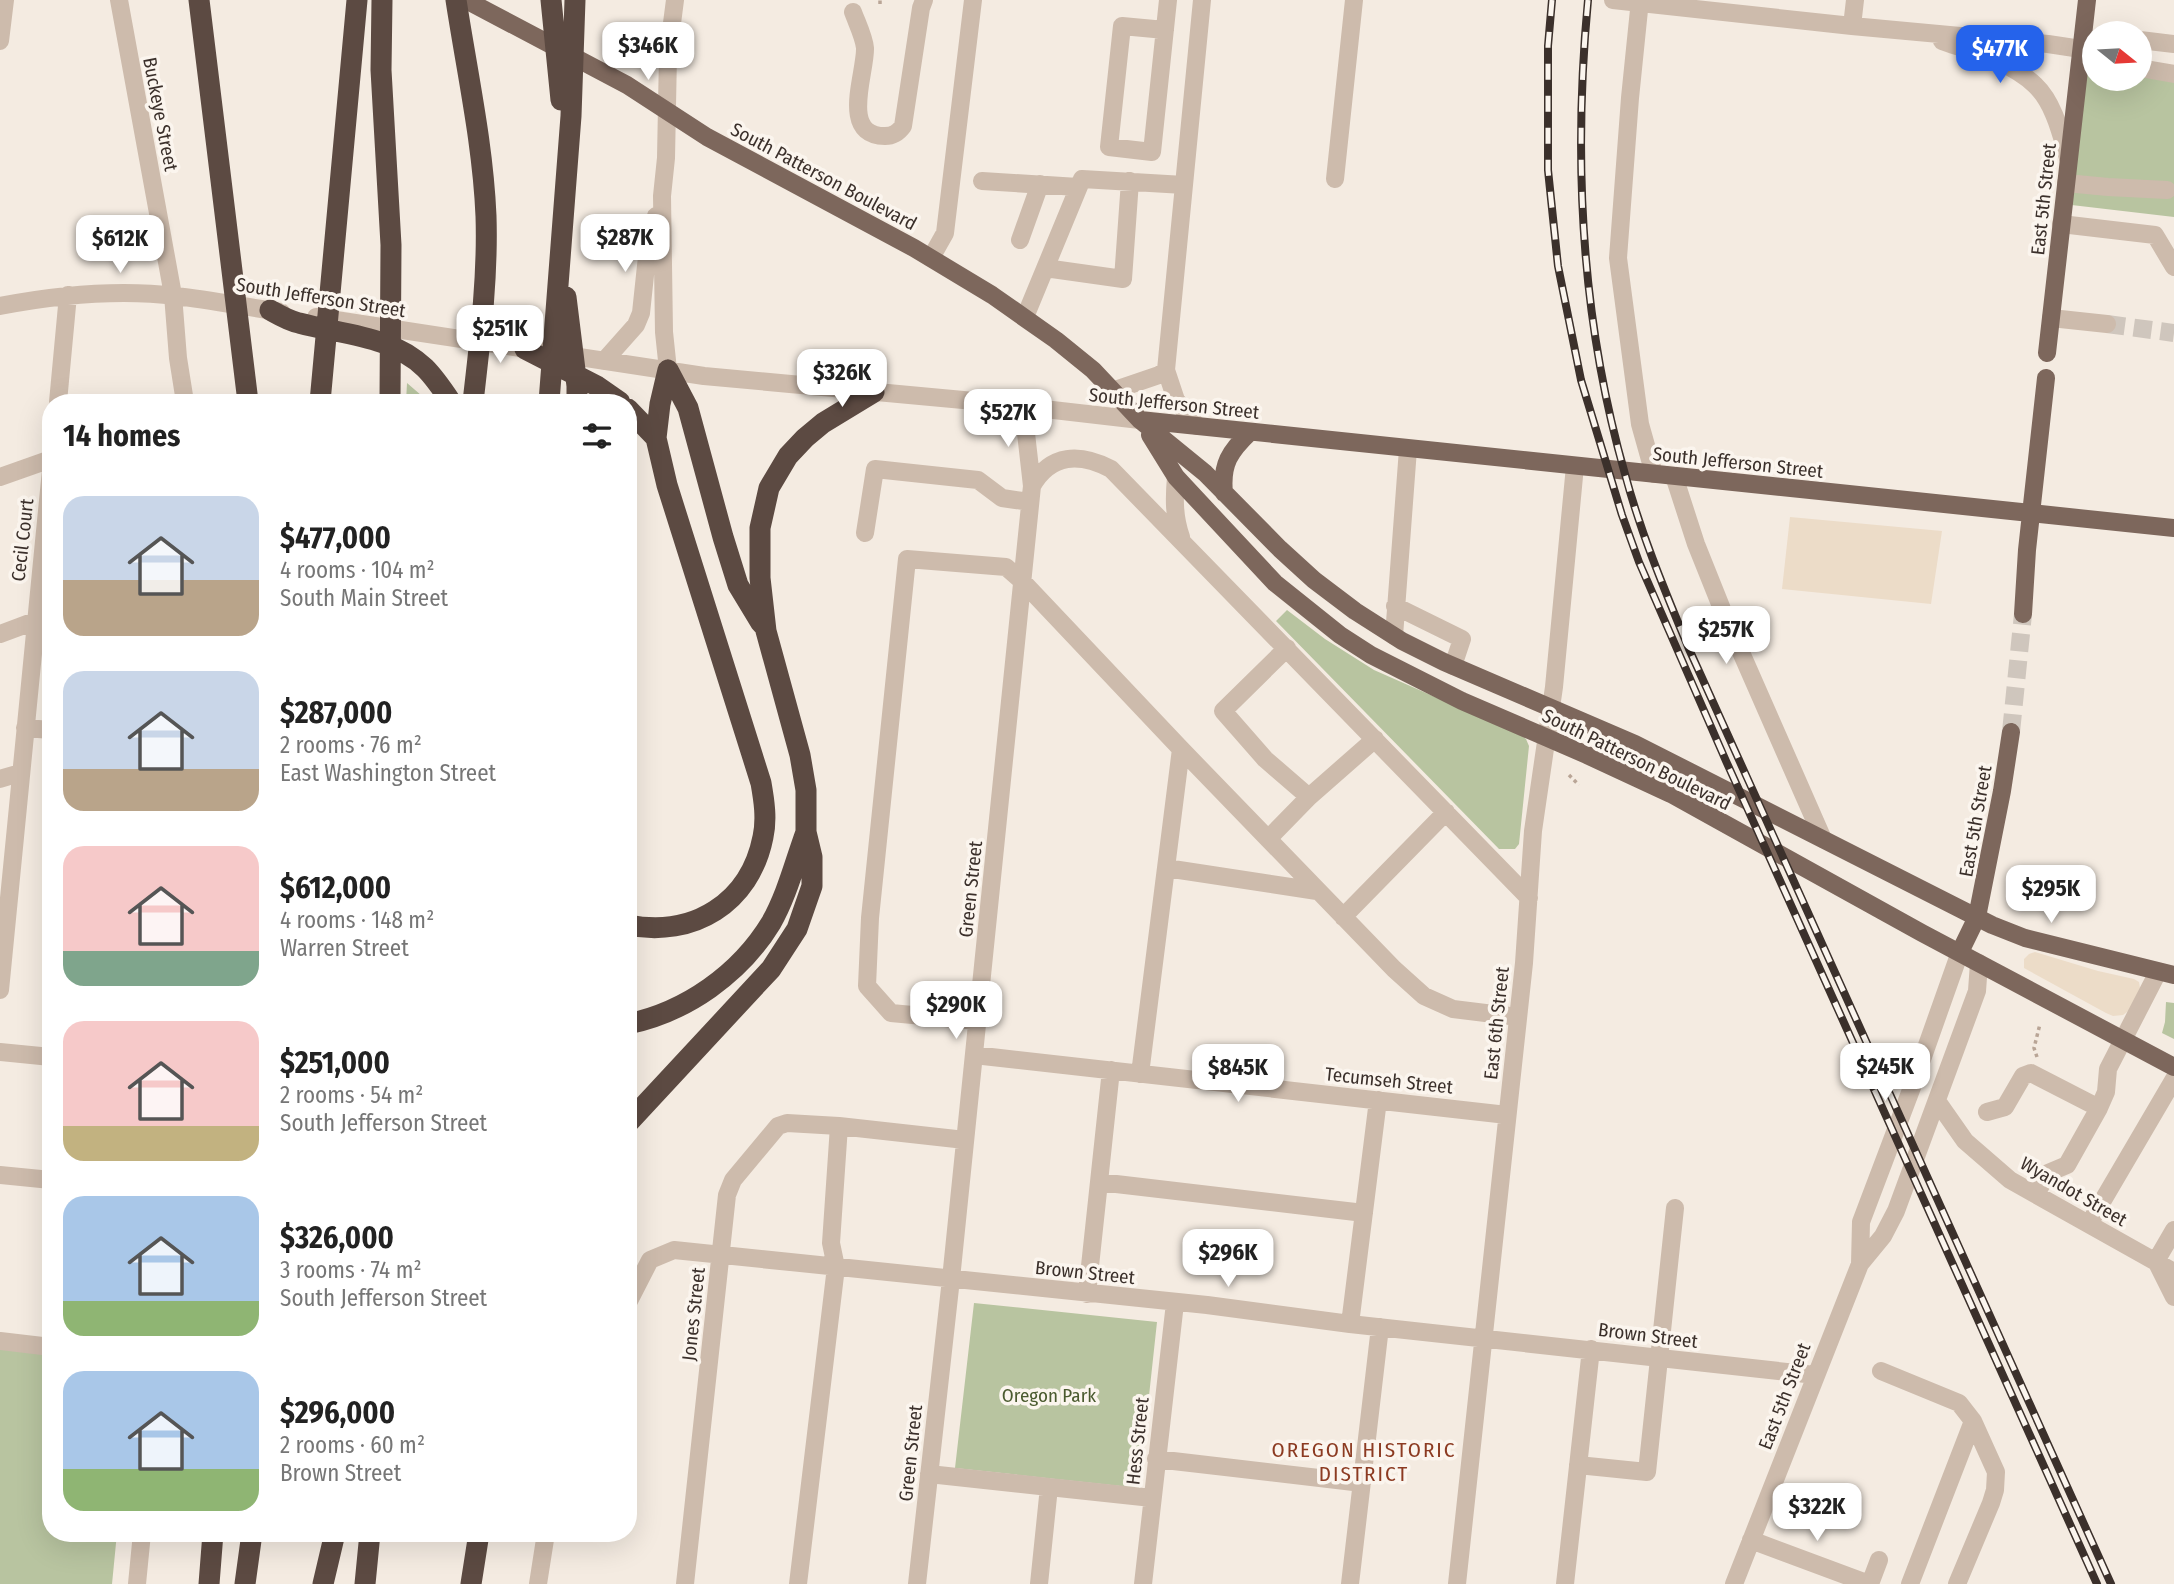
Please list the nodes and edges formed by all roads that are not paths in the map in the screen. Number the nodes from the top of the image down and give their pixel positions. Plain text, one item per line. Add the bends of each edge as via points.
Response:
1 (5, 0) edge
2 (118, 0) edge
3 (199, 0) edge
4 (382, 0) edge
5 (456, 0) edge
6 (466, 0) edge
7 (551, 0) edge
8 (575, 0) edge
9 (675, 0) edge
10 (924, 0) edge
11 (973, 0) edge
12 (1168, 0) edge
13 (1202, 0) edge
14 (1354, 0) edge
15 (1613, 0) edge
16 (1855, 0) edge
17 (2087, 0) edge
18 (1640, 2) edge
19 (357, 7) edge
20 (853, 12) dead end
21 (2088, 21) edge
22 (1853, 26) junction
23 (1165, 30) junction
24 (1916, 32) junction
25 (0, 34) edge
26 (2152, 41) edge
27 (2174, 44) edge
28 (2082, 49) edge
29 (2152, 70) edge
30 (2174, 74) edge
31 (2082, 89) edge
32 (667, 111) junction
33 (2068, 158) junction
34 (567, 161) junction
35 (1335, 179) dead end
36 (982, 181) dead end
37 (1130, 181) junction
38 (2066, 183) junction
39 (1040, 184) junction
40 (1184, 186) junction
41 (1077, 187) junction
42 (2167, 190) dead end
43 (662, 196) junction
44 (2061, 224) junction
45 (1020, 240) dead end
46 (561, 253) junction
47 (931, 258) junction
48 (2174, 267) edge
49 (1045, 268) junction
50 (68, 295) junction
51 (173, 295) junction
52 (0, 306) edge
53 (270, 310) junction
54 (1025, 317) junction
55 (2051, 318) junction
56 (2107, 324) tunnel mouth
57 (480, 342) junction
58 (525, 349) junction
59 (2047, 354) dead end
60 (604, 361) junction
61 (668, 370) junction
62 (1166, 370) junction
63 (2046, 378) dead end
64 (1112, 391) junction
65 (874, 392) junction
66 (246, 393) edge
67 (59, 394) edge
68 (184, 394) edge
69 (322, 394) edge
70 (390, 394) edge
71 (444, 394) edge
72 (474, 394) edge
73 (550, 394) edge
74 (577, 394) edge
75 (608, 394) edge
76 (1023, 407) junction
77 (637, 419) edge
78 (1140, 420) junction
79 (1197, 426) junction
80 (1250, 432) junction
81 (656, 438) junction
82 (1408, 449) junction
83 (42, 462) edge
84 (1575, 466) junction
85 (1654, 474) junction
86 (1674, 476) junction
87 (1177, 477) junction
88 (0, 478) edge
89 (1224, 493) junction
90 (1031, 494) junction
91 (2032, 513) junction
92 (2174, 528) edge
93 (865, 533) dead end
94 (1182, 541) junction
95 (1022, 581) junction
96 (1395, 606) junction
97 (2023, 614) tunnel mouth
98 (42, 622) edge
99 (42, 628) edge
100 (766, 631) junction
101 (0, 634) edge
102 (1394, 636) junction
103 (1287, 648) junction
104 (1453, 666) junction
105 (1551, 708) junction
106 (25, 729) junction
107 (42, 730) edge
108 (2011, 732) tunnel mouth
109 (1546, 738) junction
110 (1375, 739) junction
111 (1181, 749) junction
112 (20, 773) junction
113 (0, 779) edge
114 (1309, 797) junction
115 (1446, 812) junction
116 (806, 832) junction
117 (1268, 839) junction
118 (1823, 839) junction
119 (1166, 868) junction
120 (1317, 891) junction
121 (1529, 898) junction
122 (1343, 917) junction
123 (1977, 917) junction
124 (637, 926) edge
125 (1960, 952) junction
126 (1979, 963) junction
127 (2166, 974) edge
128 (0, 990) edge
129 (1518, 1017) junction
130 (637, 1021) edge
131 (977, 1021) junction
132 (2122, 1039) junction
133 (0, 1052) edge
134 (974, 1055) junction
135 (42, 1056) edge
136 (2174, 1067) edge
137 (1111, 1070) junction
138 (1140, 1073) junction
139 (2174, 1079) edge
140 (1378, 1100) junction
141 (1937, 1101) junction
142 (2099, 1108) junction
143 (1987, 1112) dead end
144 (637, 1113) edge
145 (1507, 1115) junction
146 (839, 1126) junction
147 (965, 1140) junction
148 (0, 1175) edge
149 (42, 1179) edge
150 (1099, 1182) junction
151 (2036, 1194) junction
152 (1675, 1208) dead end
153 (1364, 1213) junction
154 (2089, 1224) junction
155 (2174, 1230) edge
156 (721, 1254) junction
157 (2156, 1261) junction
158 (1860, 1264) junction
159 (836, 1267) junction
160 (2174, 1272) edge
161 (951, 1279) junction
162 (637, 1285) edge
163 (1087, 1294) junction
164 (2174, 1297) edge
165 (1175, 1303) junction
166 (1350, 1324) junction
167 (1380, 1327) junction
168 (1484, 1338) junction
169 (0, 1342) edge
170 (42, 1346) edge
171 (1591, 1349) junction
172 (1661, 1357) junction
173 (1881, 1371) dead end
174 (1815, 1375) junction
175 (1973, 1421) junction
176 (1156, 1459) junction
177 (1578, 1465) junction
178 (929, 1474) junction
179 (1362, 1483) junction
180 (1049, 1487) junction
181 (1152, 1498) junction
182 (1751, 1539) junction
183 (141, 1542) edge
184 (212, 1542) edge
185 (251, 1542) edge
186 (333, 1542) edge
187 (369, 1542) edge
188 (478, 1542) edge
189 (545, 1542) edge
190 (1880, 1560) dead end
191 (137, 1584) edge
192 (209, 1584) edge
193 (246, 1584) edge
194 (323, 1584) edge
195 (365, 1584) edge
196 (471, 1584) edge
197 (538, 1584) edge
198 (685, 1584) edge
199 (798, 1584) edge
200 (917, 1584) edge
201 (1039, 1584) edge
202 (1143, 1584) edge
203 (1350, 1584) edge
204 (1457, 1584) edge
205 (1565, 1584) edge
206 (1734, 1584) edge
207 (1869, 1584) edge
208 (1910, 1584) edge
209 (1957, 1584) edge

1 - 25 street
2 - 51 street, Buckeye Street
3 - 66 highway
4 - 70 highway via 381,70 391,245
5 - 57 highway via 484,188
6 - 32 main road, South Patterson Boulevard
7 - 34 highway
8 - 34 highway
9 - 32 street
10 - 20 street via 903,126 892,136 869,132 860,119 865,48
11 - 47 street via 945,233
12 - 23 street
13 - 40 street
14 - 35 street
15 - 18 street
16 - 22 street
17 - 21 main road, East 5th Street
18 - 22 street
18 - 85 street via 1618,258 1640,424
19 - 69 highway
22 - 24 street
23 - 23 street via 1122,26 1109,147 1152,152
24 - 28 street
24 - 33 street via 2023,75 2051,110
26 - 27 street
29 - 30 street
31 - 33 main road, East 5th Street
32 - 43 street
32 - 47 main road, South Patterson Boulevard via 706,137
33 - 38 main road, East 5th Street
34 - 46 highway
36 - 39 street
37 - 40 street
37 - 41 street via 1082,180
37 - 49 street via 1123,279
38 - 42 street
38 - 44 main road, East 5th Street
39 - 41 street
39 - 45 street
40 - 62 street
41 - 49 street
43 - 60 street via 648,247 636,325
43 - 61 street
44 - 48 street via 2155,235
44 - 55 main road, East 5th Street
46 - 73 highway
46 - 74 highway
47 - 54 main road, South Patterson Boulevard
49 - 54 street
50 - 51 street, South Jefferson Street
50 - 52 street, South Jefferson Street
50 - 67 street
51 - 53 street, South Jefferson Street
51 - 68 street, Buckeye Street
53 - 57 street, South Jefferson Street
53 - 71 highway via 297,323 370,337 399,349 429,372
54 - 64 main road, South Patterson Boulevard
55 - 56 street
55 - 59 main road, East 5th Street
57 - 58 street, South Jefferson Street
57 - 72 highway
58 - 60 street, South Jefferson Street
58 - 75 highway
60 - 61 street, South Jefferson Street
61 - 65 street, South Jefferson Street
61 - 81 highway
61 - 100 highway via 688,408 738,585
62 - 64 street
62 - 79 street via 1176,400
63 - 91 main road
64 - 78 main road, South Patterson Boulevard
65 - 76 street, South Jefferson Street
65 - 100 highway via 810,433 773,479 759,540
76 - 78 street, South Jefferson Street
76 - 90 street, Green Street
77 - 81 highway
78 - 79 main road, South Jefferson Street
78 - 87 main road, South Patterson Boulevard
78 - 89 main road, South Patterson Boulevard
79 - 80 main road, South Jefferson Street
80 - 82 main road, South Jefferson Street
80 - 89 main road via 1231,452
81 - 124 highway via 761,783 764,835 747,879 715,911 668,928
82 - 84 main road, South Jefferson Street
82 - 96 street
83 - 88 street
84 - 85 main road, South Jefferson Street
84 - 105 street, East 6th Street
85 - 86 main road, South Jefferson Street
86 - 91 main road, South Jefferson Street
86 - 118 street via 1722,609
87 - 94 street via 1174,500
87 - 109 main road, South Patterson Boulevard via 1275,583 1340,635 1406,674
89 - 102 main road, South Patterson Boulevard via 1314,580
90 - 93 street via 1002,498 978,480 875,469
90 - 94 street via 1046,469 1061,460 1095,461 1111,469
90 - 95 street, Green Street
91 - 92 main road, South Jefferson Street
91 - 97 main road
94 - 103 street
95 - 111 street
95 - 131 street, Green Street
95 - 131 street via 1006,567 907,559 867,986 891,1013
96 - 102 street
96 - 104 street via 1462,639
98 - 101 street
99 - 106 street, Cecil Court
100 - 116 highway via 800,755
102 - 104 main road, South Patterson Boulevard
103 - 110 street
103 - 114 street via 1223,711 1265,759
104 - 105 main road, South Patterson Boulevard
105 - 109 street, East 6th Street
105 - 118 main road, South Patterson Boulevard via 1635,744
106 - 107 street
106 - 112 street, Cecil Court
108 - 123 main road, East 5th Street
109 - 121 street, East 6th Street
109 - 125 main road, South Patterson Boulevard via 1671,794
110 - 114 street
110 - 115 street
111 - 117 street
111 - 119 street
112 - 113 street
112 - 128 street, Cecil Court
114 - 117 street
115 - 121 street
115 - 122 street
116 - 130 highway via 770,924 728,975 674,1009
116 - 144 highway via 812,886 797,929 763,979
117 - 120 street
118 - 123 main road, South Patterson Boulevard
119 - 120 street
119 - 138 street
120 - 122 street
121 - 129 street, East 6th Street
122 - 129 street via 1424,996 1453,1009
123 - 125 main road, East 5th Street
123 - 126 main road, East 5th Street
123 - 127 main road, South Patterson Boulevard via 2025,938
125 - 126 main road, South Patterson Boulevard
125 - 158 street, East 5th Street via 1861,1222
126 - 132 main road, South Patterson Boulevard
126 - 141 street, East 5th Street via 1977,991
127 - 132 street
129 - 145 street, East 6th Street
131 - 134 street, Green Street
132 - 136 main road, South Patterson Boulevard
132 - 142 street via 2108,1069
133 - 135 street
134 - 137 street, Tecumseh Street
134 - 147 street, Green Street
137 - 138 street, Tecumseh Street
137 - 150 street
138 - 140 street, Tecumseh Street
139 - 154 street
140 - 145 street, Tecumseh Street
140 - 153 street
141 - 151 street, Wyandot Street via 1965,1141 2010,1180
141 - 158 street, East 5th Street via 1896,1211
142 - 143 street via 2029,1073 2005,1107
142 - 151 street via 2067,1165 2048,1173
145 - 168 street, East 6th Street
146 - 147 street
146 - 156 street, Jones Street via 778,1126 733,1180 727,1195
146 - 159 street via 831,1243
147 - 161 street, Green Street
148 - 149 street
150 - 153 street
150 - 163 street
151 - 154 street, Wyandot Street
152 - 172 street
153 - 166 street
154 - 157 street, Wyandot Street
155 - 157 street
156 - 159 street, Brown Street
156 - 162 street, Brown Street via 674,1250 650,1260
156 - 198 street, Jones Street
157 - 160 street, Wyandot Street
157 - 164 street
158 - 174 street, East 5th Street
159 - 161 street, Brown Street
159 - 199 street
161 - 163 street, Brown Street
161 - 178 street, Green Street
163 - 165 street, Brown Street
165 - 166 street, Brown Street
165 - 176 street, Hess Street
166 - 167 street, Brown Street
167 - 168 street, Brown Street
167 - 179 street
168 - 171 street, Brown Street
168 - 204 street, East 6th Street
169 - 170 street
171 - 172 street, Brown Street
171 - 177 street
172 - 174 street, Brown Street
172 - 177 street via 1647,1472
173 - 175 street via 1959,1403
174 - 182 street, East 5th Street
175 - 208 street
175 - 209 street via 1996,1472 1995,1490
176 - 179 street
176 - 181 street, Hess Street
177 - 205 street
178 - 180 street
178 - 200 street, Green Street
179 - 203 street
180 - 181 street
180 - 201 street
181 - 202 street, Hess Street
182 - 206 street, East 5th Street
182 - 207 street
183 - 191 street
184 - 192 highway
185 - 193 highway
186 - 194 highway
187 - 195 highway
188 - 196 highway
189 - 197 street
190 - 207 street

